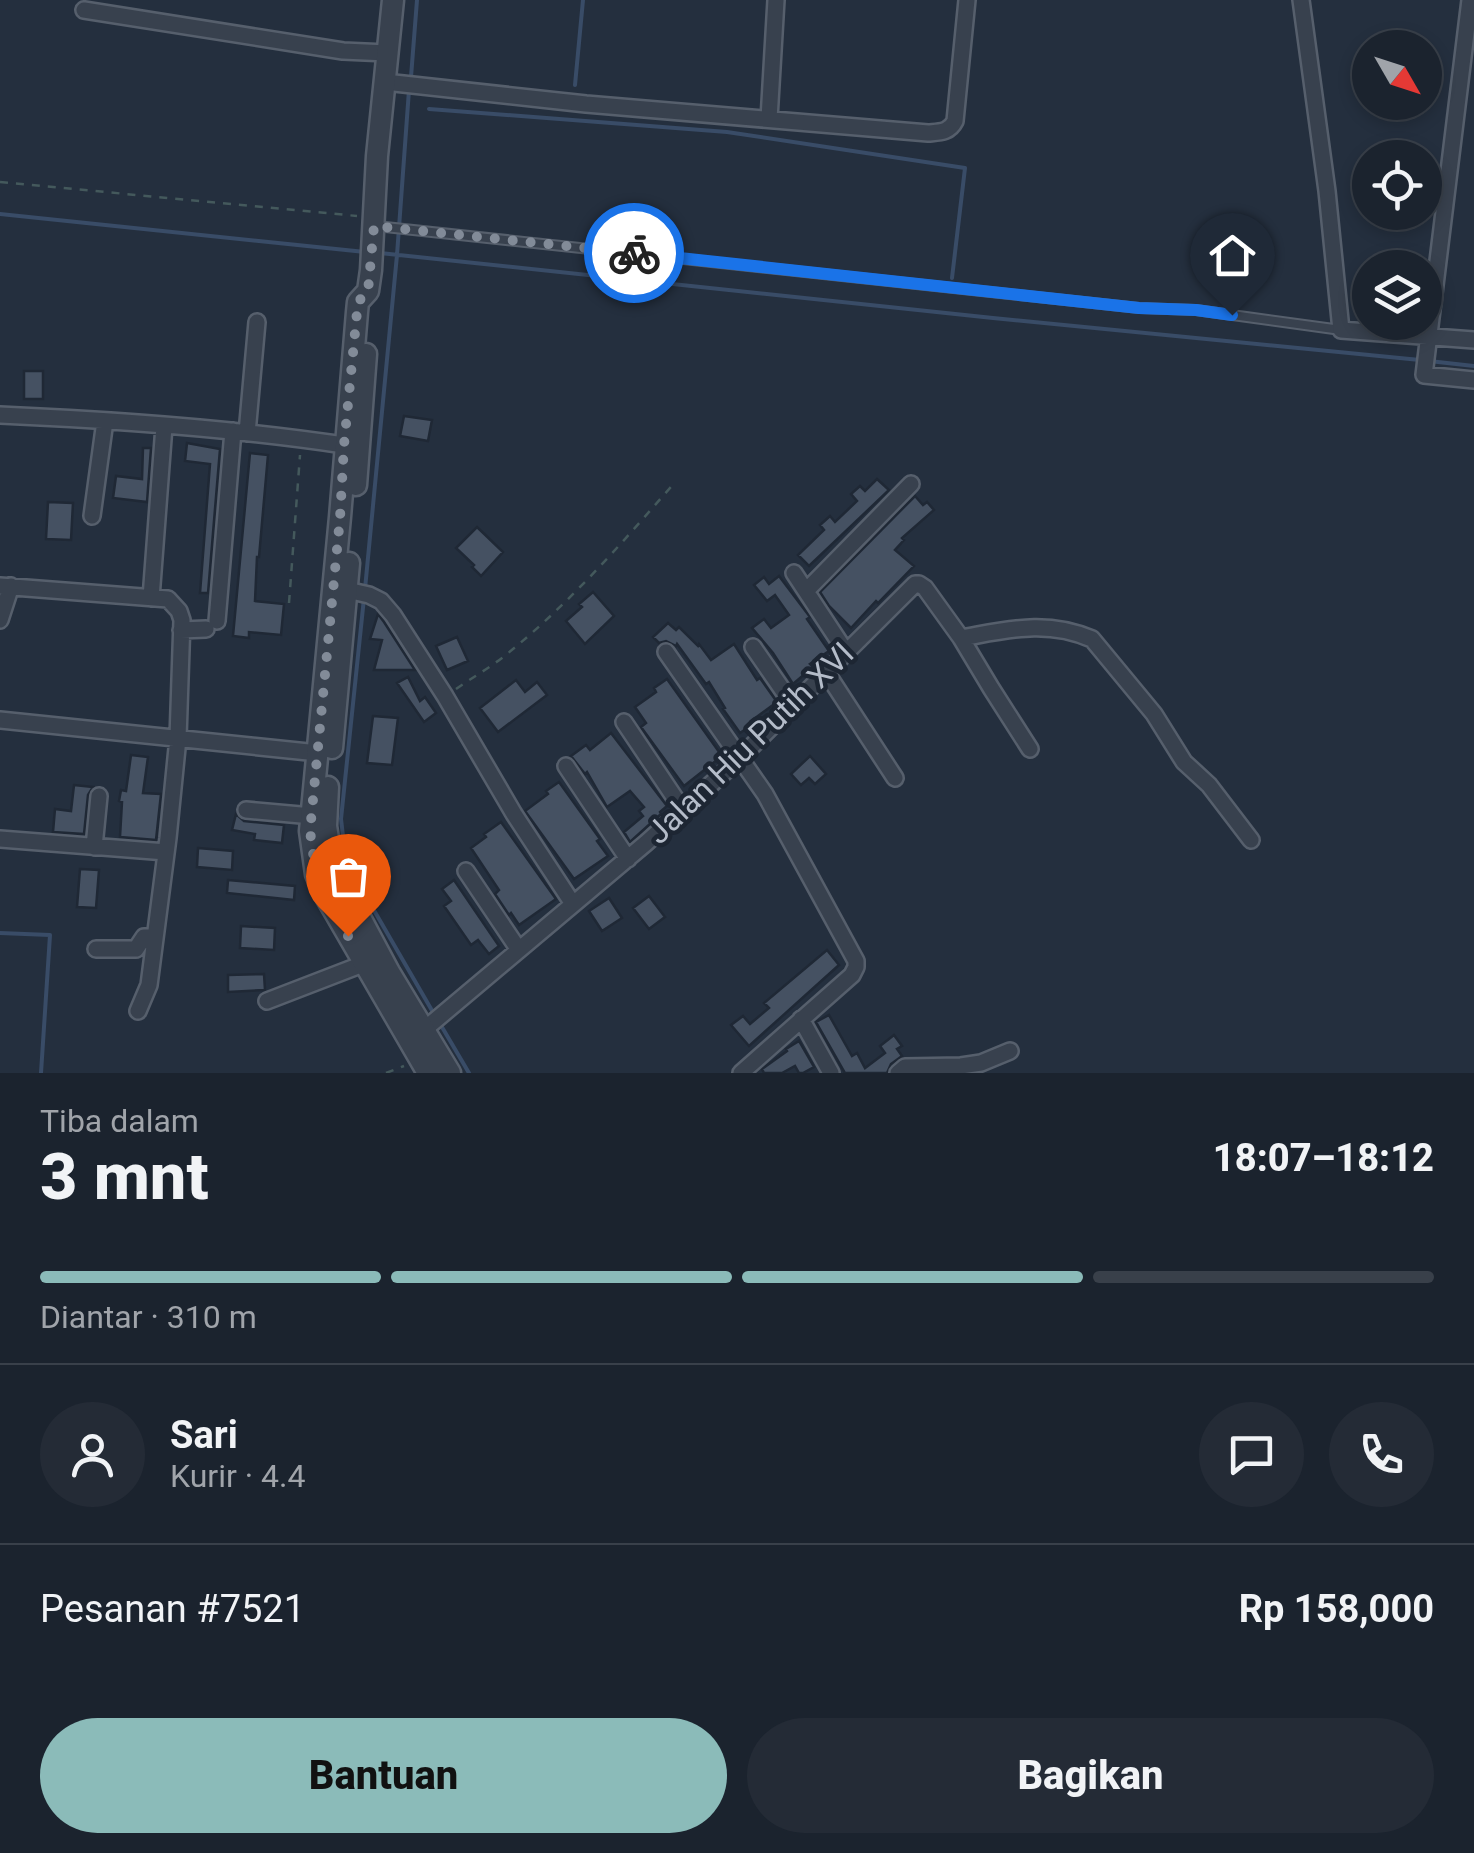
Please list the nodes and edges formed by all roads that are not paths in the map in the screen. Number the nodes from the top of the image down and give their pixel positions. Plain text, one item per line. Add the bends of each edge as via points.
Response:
1 (393, 0) edge
2 (776, 0) edge
3 (966, 0) edge
4 (1301, 0) edge
5 (1470, 0) edge
6 (84, 10) dead end
7 (387, 53) junction
8 (384, 82) junction
9 (769, 119) junction
10 (374, 225) junction
11 (1439, 250) edge
12 (368, 291) junction
13 (257, 322) dead end
14 (1341, 330) junction
15 (1352, 331) edge
16 (1442, 336) edge
17 (1428, 340) edge
18 (1474, 340) edge
19 (1474, 380) edge
20 (0, 416) edge
21 (105, 421) junction
22 (164, 426) junction
23 (240, 432) junction
24 (344, 445) junction
25 (911, 484) dead end
26 (92, 516) dead end
27 (794, 574) dead end
28 (6, 586) edge
29 (347, 590) junction
30 (806, 591) junction
31 (151, 598) junction
32 (0, 620) edge
33 (182, 630) junction
34 (961, 638) junction
35 (753, 647) dead end
36 (666, 652) dead end
37 (846, 652) junction
38 (826, 672) junction
39 (332, 678) junction
40 (793, 705) junction
41 (0, 720) edge
42 (624, 722) dead end
43 (178, 738) junction
44 (1030, 749) dead end
45 (318, 753) junction
46 (741, 756) junction
47 (566, 766) dead end
48 (895, 778) dead end
49 (99, 796) dead end
50 (246, 810) dead end
51 (683, 810) junction
52 (312, 816) junction
53 (0, 839) edge
54 (1251, 840) dead end
55 (94, 847) junction
56 (166, 852) junction
57 (628, 859) junction
58 (466, 871) dead end
59 (574, 904) junction
60 (155, 937) junction
61 (96, 949) dead end
62 (519, 950) junction
63 (375, 972) junction
64 (267, 1001) dead end
65 (138, 1011) dead end
66 (801, 1020) junction
67 (425, 1029) junction
68 (1010, 1050) dead end
69 (424, 1066) edge
70 (746, 1071) edge
71 (450, 1073) edge
72 (831, 1073) edge
73 (898, 1073) edge

1 - 7 street
2 - 9 street
3 - 9 street via 955,121 944,132
4 - 14 street
5 - 11 street
6 - 7 street via 344,52
7 - 8 street
8 - 9 street
8 - 10 street
10 - 12 street
10 - 14 lane
12 - 24 street via 358,302
12 - 29 street
13 - 23 street
14 - 15 street
16 - 18 street
17 - 19 street via 1424,375
20 - 21 street
21 - 22 street
21 - 26 street
22 - 23 street
22 - 31 street
23 - 24 street
23 - 33 street via 212,626
24 - 39 street
25 - 30 street
27 - 30 street
28 - 31 street
28 - 32 street
29 - 39 street
29 - 59 street via 380,601 393,616
30 - 37 street
31 - 33 street via 173,604
33 - 43 street
34 - 37 street, Jalan Hiu Putih XVI via 925,588 915,584
34 - 44 street, Jalan Hiu Putih XVI
34 - 54 street via 1033,625 1092,638
35 - 40 street
36 - 46 street
37 - 38 street, Jalan Hiu Putih XVI
38 - 40 street, Jalan Hiu Putih XVI
38 - 48 street
39 - 45 street
39 - 63 street via 328,853
40 - 46 street, Jalan Hiu Putih XVI
41 - 43 street
42 - 51 street
43 - 45 street
43 - 56 street
45 - 52 street
46 - 51 street, Jalan Hiu Putih XVI
46 - 66 street via 856,961 852,974
47 - 57 street
49 - 55 street
50 - 52 street
51 - 57 street, Jalan Hiu Putih XVI
52 - 63 street via 316,874
53 - 55 street
55 - 56 street
56 - 60 street
57 - 59 street, Jalan Hiu Putih XVI
58 - 62 street
59 - 62 street, Jalan Hiu Putih XVI
60 - 61 street via 144,937 134,950
60 - 65 street
62 - 67 street, Jalan Hiu Putih XVI
63 - 64 street
63 - 67 street
63 - 69 street
66 - 70 street
66 - 72 street
67 - 71 street
68 - 73 street via 981,1063

